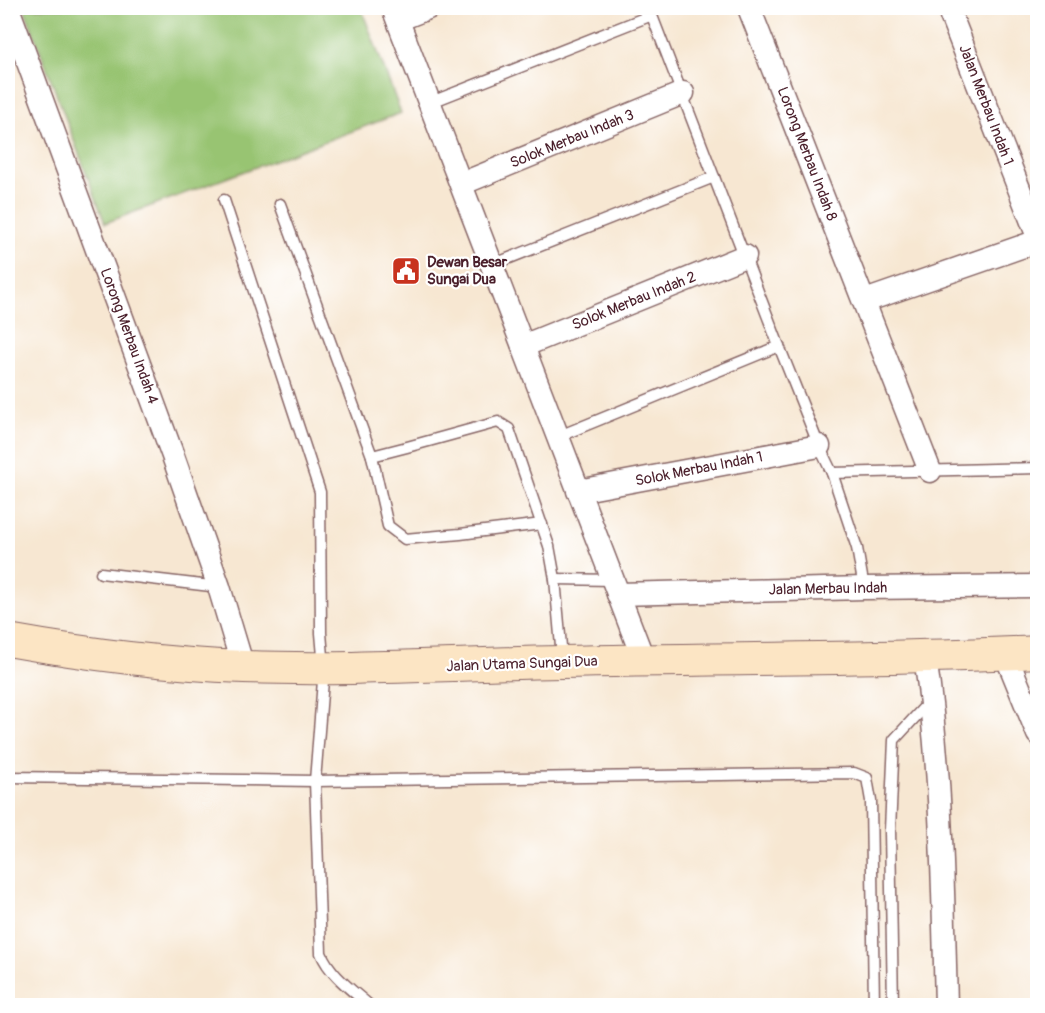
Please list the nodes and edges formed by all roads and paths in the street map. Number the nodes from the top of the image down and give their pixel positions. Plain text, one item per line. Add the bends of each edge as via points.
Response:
1 (8, 8) edge
2 (428, 8) edge
3 (749, 8) edge
4 (948, 8) edge
5 (650, 11) edge
6 (395, 14) edge
7 (683, 93) junction
8 (429, 102) junction
9 (714, 177) junction
10 (461, 184) junction
11 (224, 200) dead end
12 (280, 204) dead end
13 (1038, 239) edge
14 (745, 256) junction
15 (492, 265) junction
16 (865, 301) junction
17 (523, 346) junction
18 (779, 346) junction
19 (557, 437) junction
20 (819, 446) junction
21 (372, 456) junction
22 (1038, 468) edge
23 (930, 471) junction
24 (832, 473) junction
25 (578, 491) junction
26 (542, 524) junction
27 (101, 573) dead end
28 (555, 579) junction
29 (1038, 586) edge
30 (219, 587) junction
31 (615, 587) junction
32 (864, 588) junction
33 (8, 640) edge
34 (1038, 652) edge
35 (1005, 653) junction
36 (925, 657) junction
37 (644, 661) junction
38 (562, 662) junction
39 (243, 667) junction
40 (324, 668) junction
41 (932, 700) junction
42 (1038, 734) edge
43 (8, 777) edge
44 (315, 781) junction
45 (370, 1005) edge
46 (874, 1005) edge
47 (893, 1005) edge
48 (946, 1005) edge

1 - 30 street, Lorong Merbau Indah 4
2 - 6 street
3 - 16 street, Lorong Merbau Indah 8
4 - 13 street, Jalan Merbau Indah 1
5 - 7 lane
5 - 8 lane
6 - 8 street
7 - 9 lane
7 - 10 street, Solok Merbau Indah 3
8 - 10 street
9 - 14 lane
9 - 15 lane
10 - 15 street
11 - 40 lane via 320,492
12 - 21 lane
13 - 16 street
14 - 17 street, Solok Merbau Indah 2
14 - 18 lane
15 - 17 street
16 - 23 street, Lorong Merbau Indah 8
17 - 19 street
18 - 19 lane
18 - 20 lane
19 - 25 street
20 - 24 lane
20 - 25 street, Solok Merbau Indah 1
21 - 26 lane via 388,526 405,539
21 - 26 lane via 498,422 509,429
22 - 23 lane
23 - 24 lane
24 - 32 lane via 857,548
25 - 31 street
26 - 28 lane
27 - 30 lane
28 - 31 lane
28 - 38 lane
29 - 32 street, Jalan Merbau Indah
30 - 39 street, Lorong Merbau Indah 4
31 - 32 street, Jalan Merbau Indah
31 - 37 street
33 - 39 main road, Jalan Utama Sungai Dua via 158,662
34 - 35 main road, Jalan Utama Sungai Dua
35 - 36 main road, Jalan Utama Sungai Dua
35 - 42 street
36 - 37 main road, Jalan Utama Sungai Dua
36 - 41 street
37 - 38 main road, Jalan Utama Sungai Dua
38 - 40 main road, Jalan Utama Sungai Dua
39 - 40 main road, Jalan Utama Sungai Dua
40 - 44 lane
41 - 47 lane via 894,740 890,830
41 - 48 street via 942,849
43 - 44 lane
44 - 45 lane via 321,952 336,976
44 - 46 lane via 854,773 867,778 871,801

